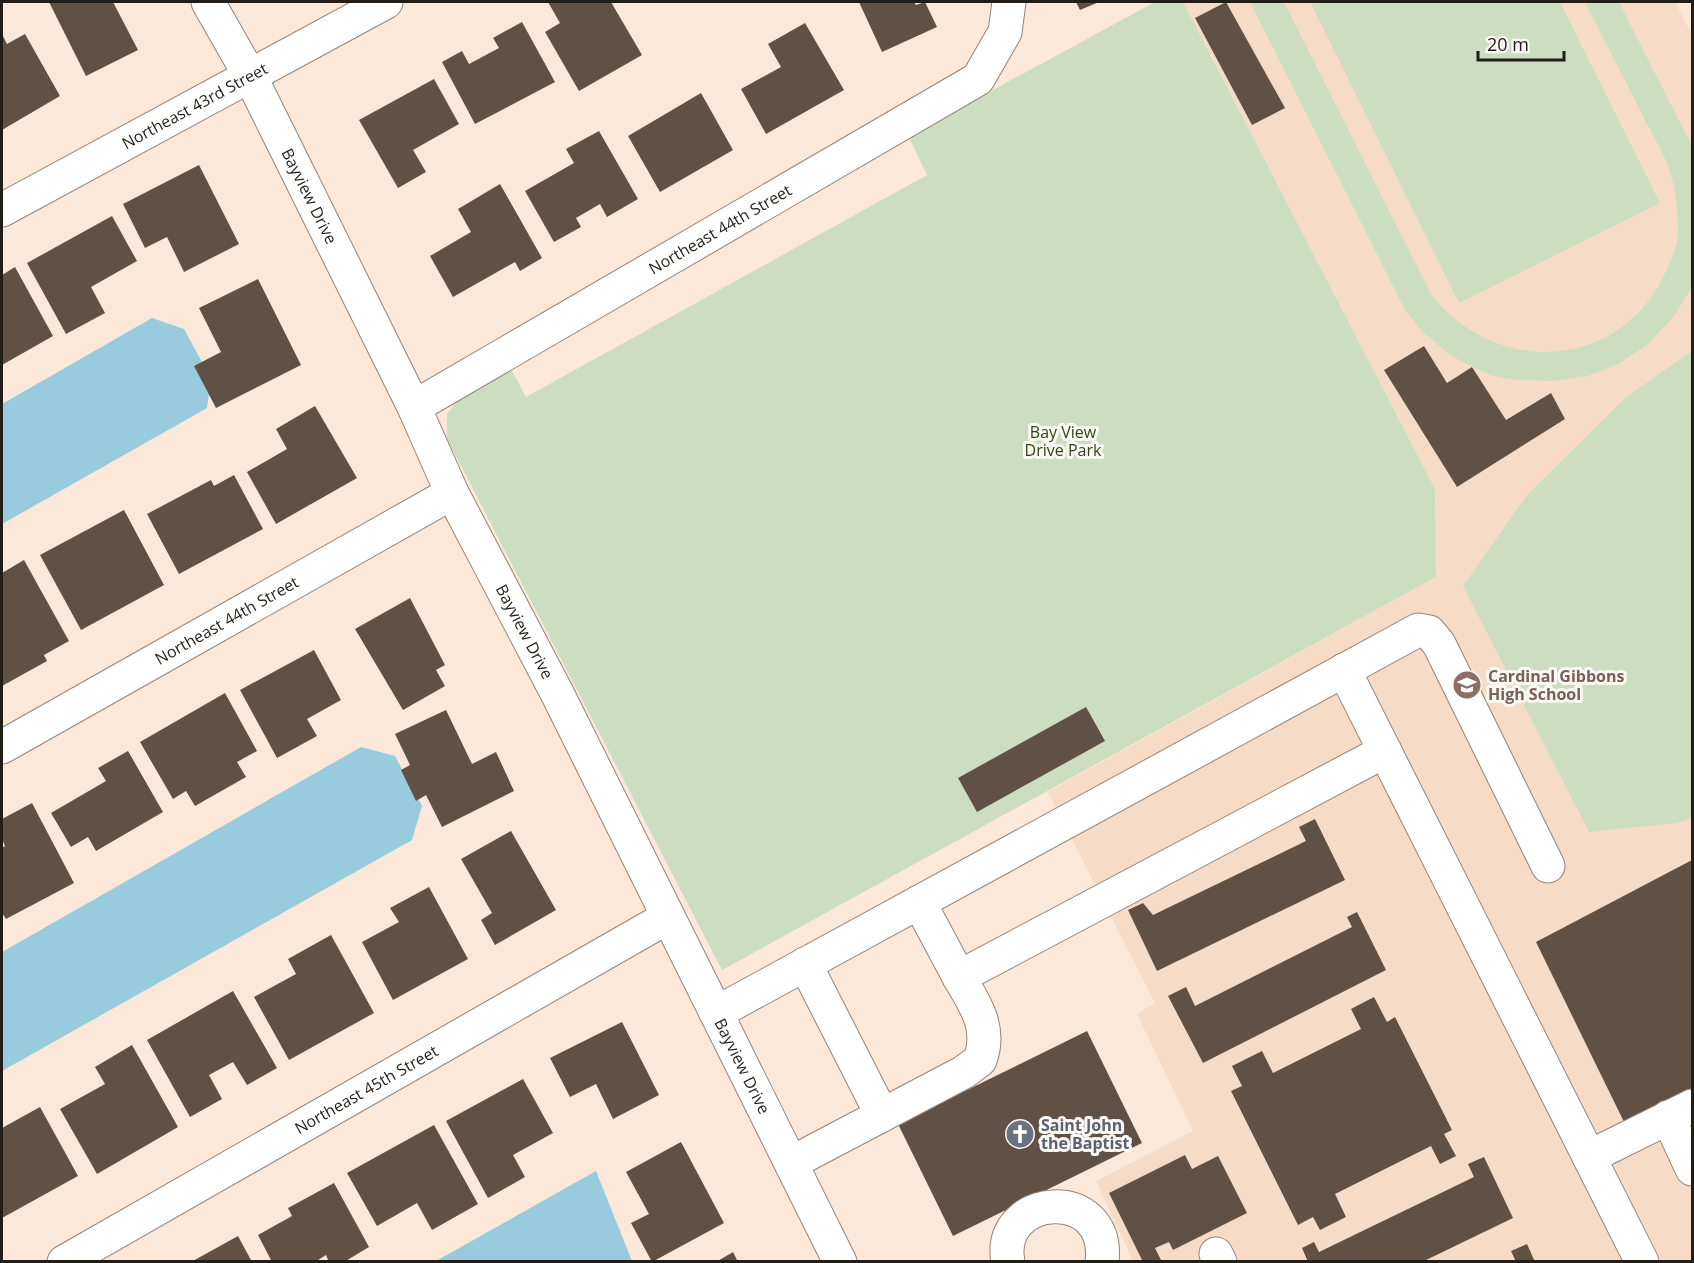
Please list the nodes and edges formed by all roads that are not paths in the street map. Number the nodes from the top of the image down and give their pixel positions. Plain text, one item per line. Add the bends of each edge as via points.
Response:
1 (208, 2) edge
2 (386, 2) edge
3 (1007, 17) edge
4 (249, 74) junction
5 (2, 210) edge
6 (414, 406) junction
7 (452, 493) junction
8 (1344, 670) junction
9 (2, 747) edge
10 (1385, 752) junction
11 (1548, 866) dead end
12 (919, 902) junction
13 (668, 918) junction
14 (805, 964) junction
15 (959, 977) junction
16 (716, 1013) junction
17 (1680, 1112) edge
18 (882, 1115) junction
19 (1589, 1157) junction
20 (791, 1163) junction
21 (1692, 1169) edge
22 (64, 1262) edge
23 (840, 1262) edge
24 (1008, 1262) edge
25 (1102, 1262) edge
26 (1642, 1262) edge

1 - 4 street, Bayview Drive
2 - 4 street, Northeast 43rd Street
3 - 6 street, Northeast 44th Street via 978,79
4 - 5 street, Northeast 43rd Street
4 - 6 street, Bayview Drive
6 - 7 street, Bayview Drive
7 - 9 street, Northeast 44th Street
7 - 13 street, Bayview Drive
8 - 10 street
8 - 11 street via 1418,630 1429,632 1439,644
8 - 12 street
10 - 15 street
10 - 19 street
12 - 14 street
12 - 15 street
13 - 16 street, Bayview Drive
13 - 22 street, Northeast 45th Street
14 - 16 street
14 - 18 street
15 - 18 street via 981,1014 985,1035 980,1060
16 - 20 street, Bayview Drive
17 - 19 street
17 - 21 street
18 - 20 street
19 - 26 street
20 - 23 street, Bayview Drive
24 - 25 street via 1010,1239 1018,1223 1033,1211 1051,1205 1070,1207 1086,1216 1098,1230 1104,1248

